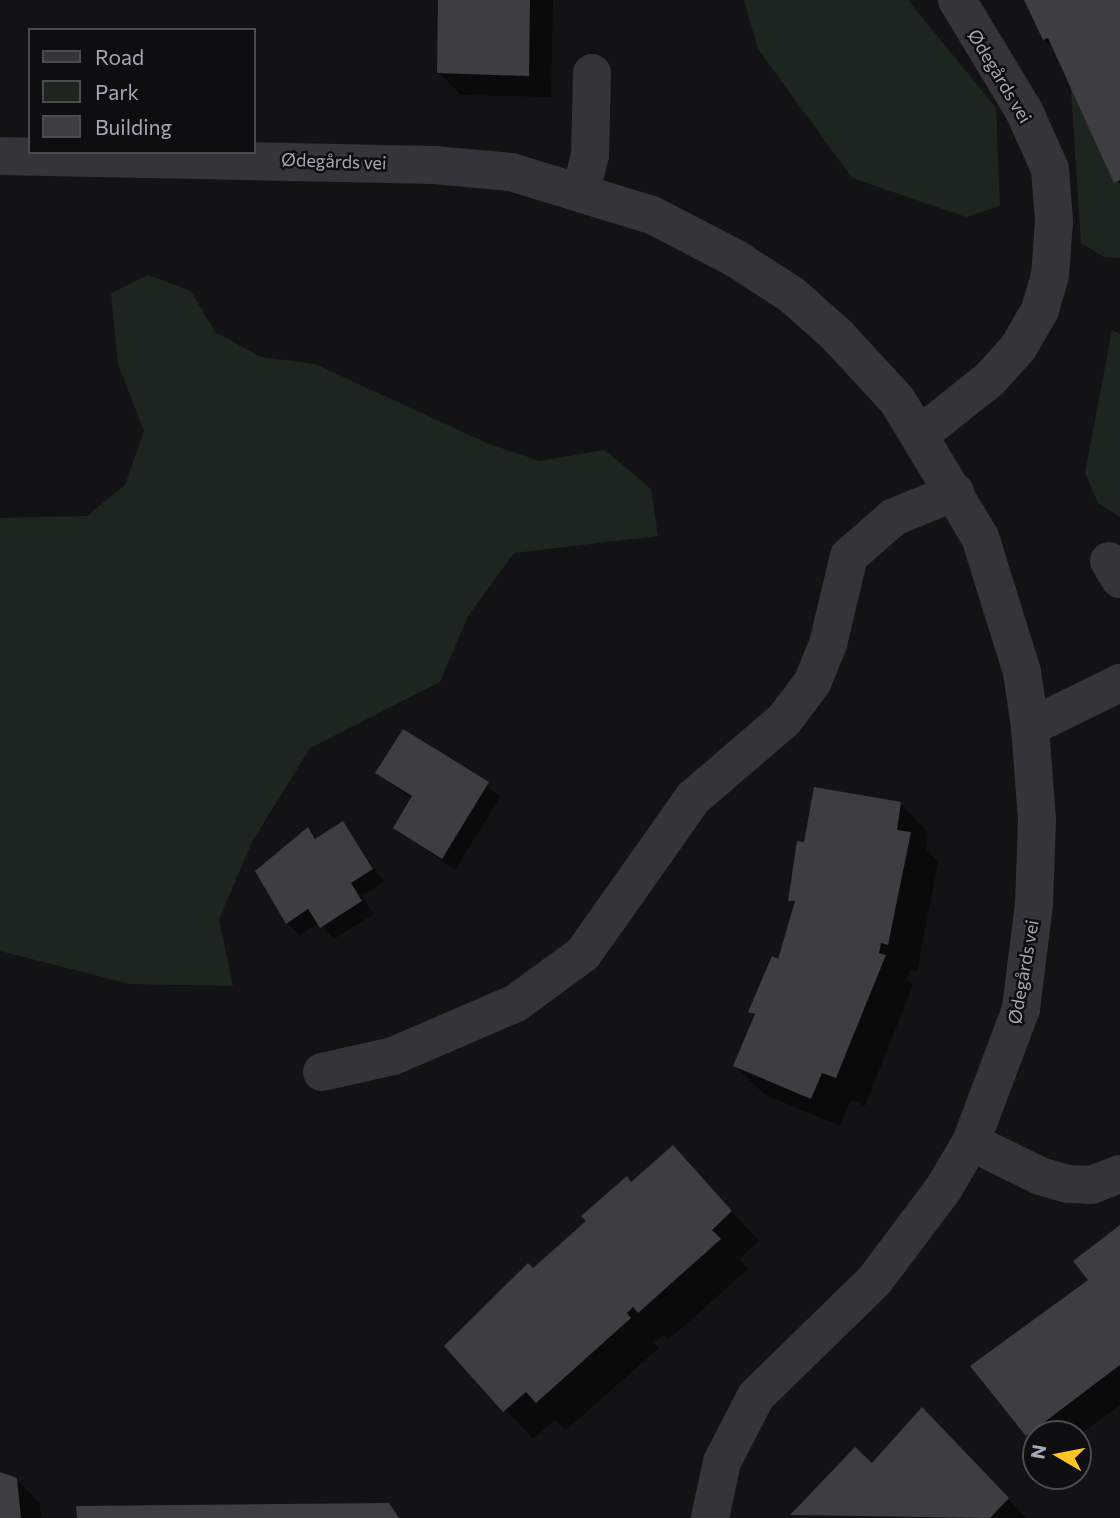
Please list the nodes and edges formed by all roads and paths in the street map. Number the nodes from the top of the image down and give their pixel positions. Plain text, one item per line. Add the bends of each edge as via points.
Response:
1 (957, 0) edge
2 (592, 73) dead end
3 (3, 162) edge
4 (581, 191) junction
5 (920, 434) junction
6 (955, 492) junction
7 (1120, 683) edge
8 (1030, 727) junction
9 (322, 1072) dead end
10 (971, 1142) junction
11 (1120, 1174) edge
12 (710, 1518) edge

1 - 5 street, Ødegårds vei via 1024,111 1050,169 1054,221 1050,276 1040,310 1018,348 990,379
2 - 4 street via 590,156
3 - 4 street, Ødegårds vei via 420,164 511,172
4 - 5 street, Ødegårds vei via 652,215 735,258 792,295 836,334 897,400
5 - 6 street, Ødegårds vei
6 - 8 street, Ødegårds vei via 980,537 1002,598 1022,672
6 - 9 street via 894,517 849,556 828,644 813,683 784,720 694,798 583,954 516,1003 393,1056
7 - 8 street via 1092,701
8 - 10 street, Ødegårds vei via 1037,820 1021,1009
10 - 11 street via 1040,1176 1068,1184 1091,1185
10 - 12 street, Ødegårds vei via 914,1234 875,1280 756,1396 722,1462

